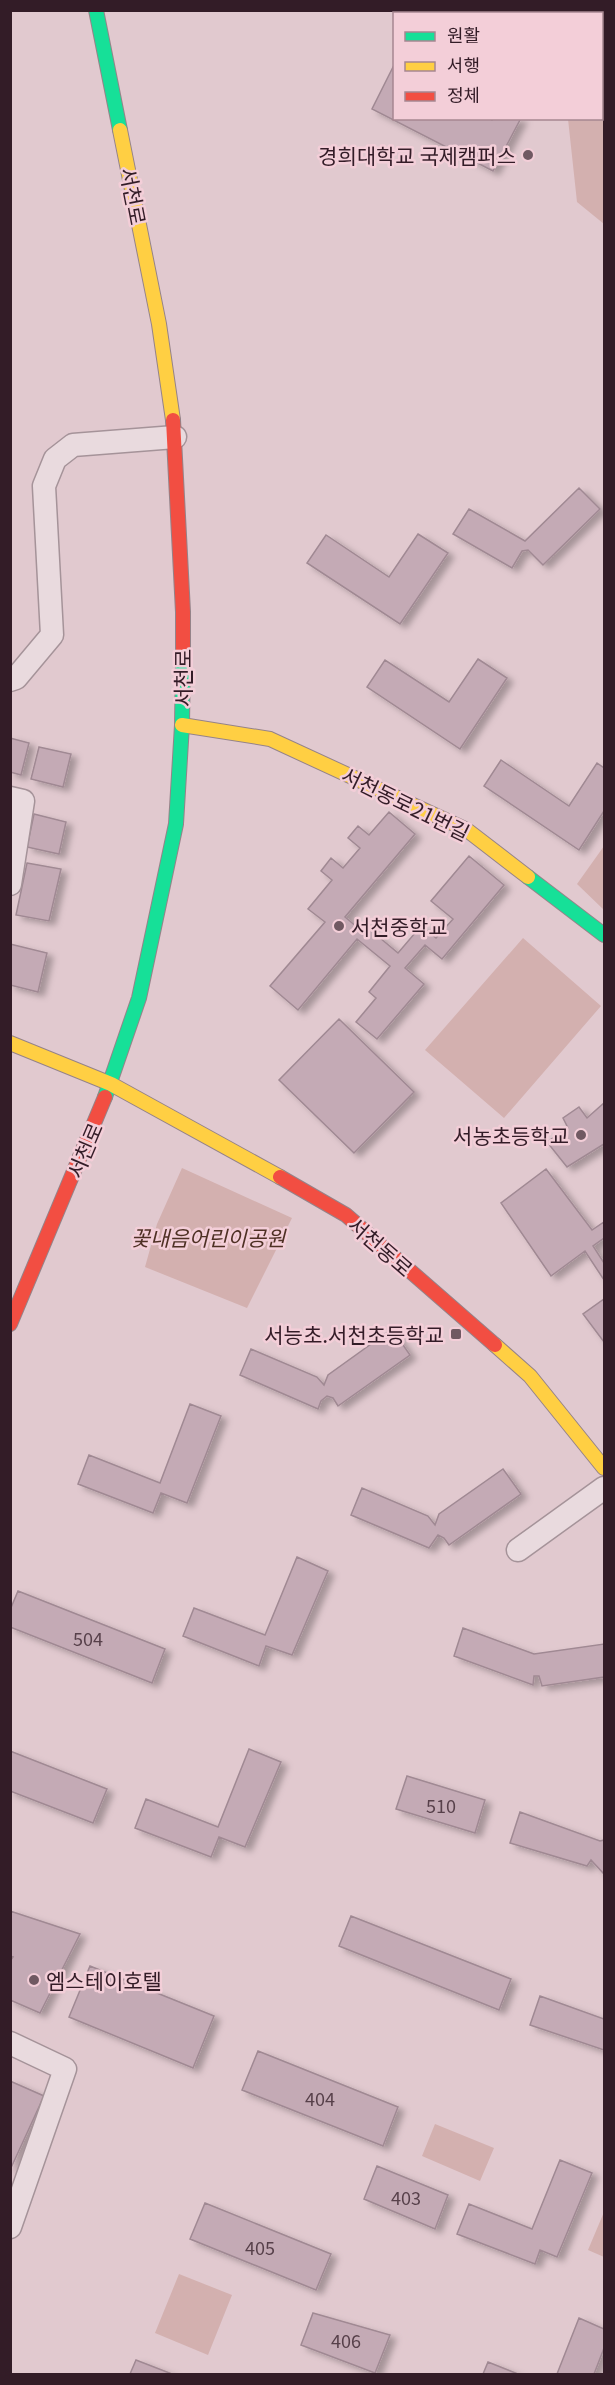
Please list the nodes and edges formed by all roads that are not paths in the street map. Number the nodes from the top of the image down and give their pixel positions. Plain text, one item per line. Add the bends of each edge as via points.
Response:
1 (96, 10) edge
2 (175, 437) junction
3 (10, 680) edge
4 (182, 725) junction
5 (10, 798) edge
6 (10, 884) edge
7 (604, 934) edge
8 (10, 1043) edge
9 (111, 1084) junction
10 (10, 1324) edge
11 (604, 1468) edge
12 (604, 1488) edge
13 (518, 1550) dead end
14 (10, 2043) edge
15 (10, 2228) edge

1 - 2 street, 서천로 via 159,324
2 - 3 street via 73,445 55,459 44,486 52,635 16,678
2 - 4 street, 서천로 via 183,612
4 - 7 street, 서천동로21번길 via 270,739 467,830
4 - 9 street, 서천로 via 174,834 139,998
5 - 6 street via 23,801
8 - 9 street, 서천동로
9 - 10 street, 서천로
9 - 11 street, 서천동로 via 225,1144 346,1215 530,1376
12 - 13 street
14 - 15 street via 65,2070

